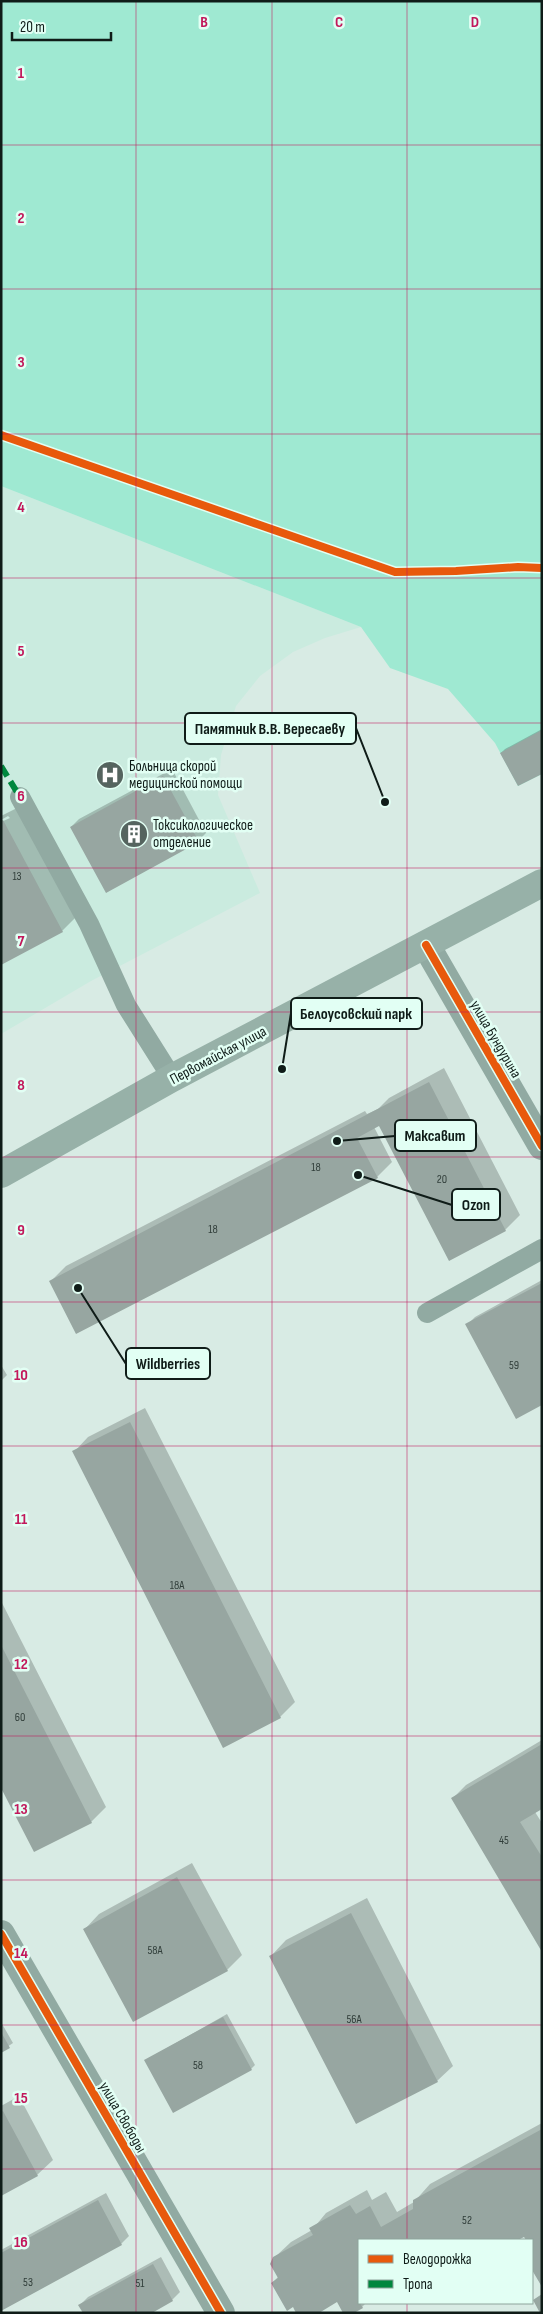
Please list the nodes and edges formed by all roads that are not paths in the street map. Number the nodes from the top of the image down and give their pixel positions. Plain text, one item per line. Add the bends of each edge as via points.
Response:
1 (20, 797) dead end
2 (542, 883) edge
3 (426, 945) junction
4 (172, 1078) junction
5 (542, 1146) edge
6 (1, 1174) edge
7 (542, 1249) edge
8 (427, 1312) dead end
9 (1, 1934) edge
10 (221, 2313) edge

1 - 4 lane via 89,924 126,1005
2 - 3 main road, Первомайская улица
3 - 4 main road, Первомайская улица
3 - 5 street, улица Бундурина
4 - 6 main road, Первомайская улица
7 - 8 lane
9 - 10 street, улица Свободы

